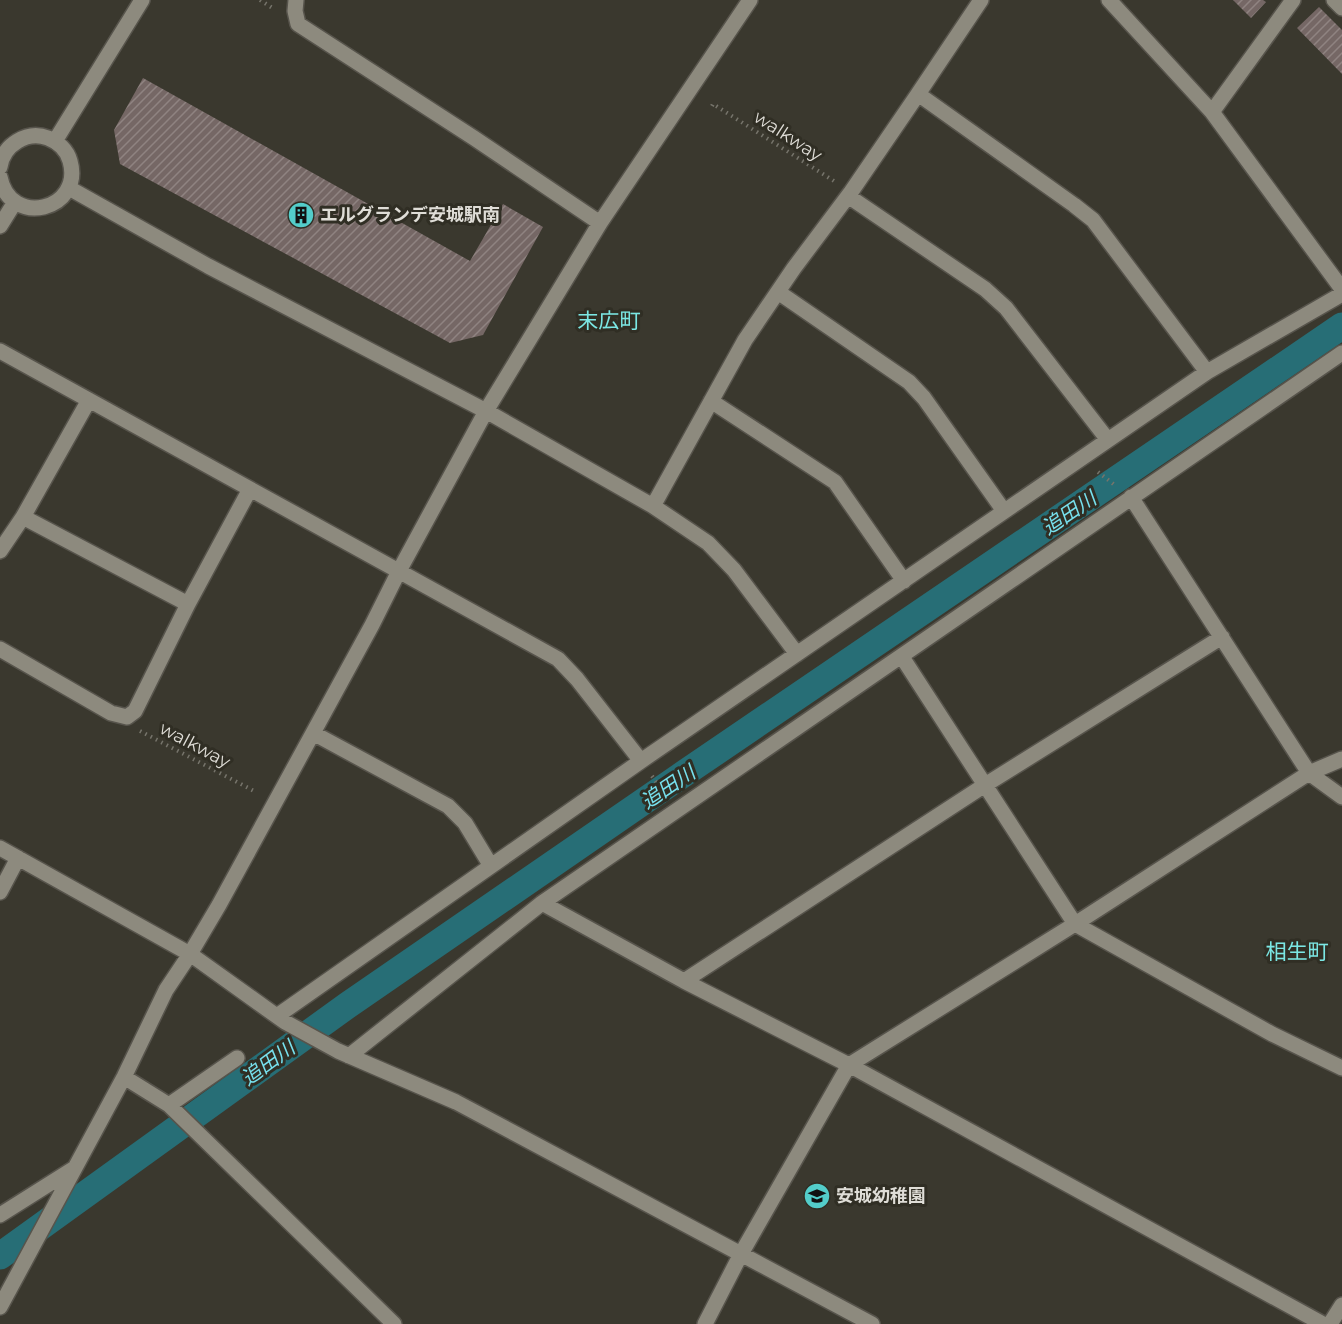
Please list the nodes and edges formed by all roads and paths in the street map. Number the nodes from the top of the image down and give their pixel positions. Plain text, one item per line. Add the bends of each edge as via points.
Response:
1 (142, 0) edge
2 (296, 0) edge
3 (750, 0) edge
4 (981, 0) edge
5 (1109, 0) edge
6 (1293, 0) edge
7 (1334, 0) edge
8 (1342, 8) edge
9 (918, 94) junction
10 (712, 106) dead end
11 (1212, 112) junction
12 (55, 141) junction
13 (3, 150) edge
14 (0, 168) edge
15 (0, 177) edge
16 (69, 188) junction
17 (850, 194) junction
18 (15, 202) junction
19 (600, 223) junction
20 (0, 226) edge
21 (1342, 289) edge
22 (778, 292) junction
23 (1342, 294) edge
24 (0, 351) edge
25 (1342, 353) edge
26 (1207, 372) junction
27 (89, 400) junction
28 (711, 401) junction
29 (486, 411) junction
30 (1108, 440) junction
31 (250, 489) junction
32 (1131, 497) junction
33 (653, 506) junction
34 (1005, 511) junction
35 (23, 517) junction
36 (0, 551) edge
37 (399, 571) junction
38 (904, 581) junction
39 (188, 604) junction
40 (1222, 637) junction
41 (0, 649) edge
42 (797, 654) junction
43 (902, 657) junction
44 (127, 717) junction
45 (313, 734) junction
46 (1342, 759) edge
47 (641, 761) junction
48 (1309, 773) junction
49 (985, 785) junction
50 (254, 791) dead end
51 (1342, 797) edge
52 (670, 801) dead end
53 (0, 848) edge
54 (18, 858) junction
55 (491, 866) junction
56 (0, 892) edge
57 (542, 903) junction
58 (1075, 924) junction
59 (190, 954) junction
60 (684, 981) junction
61 (281, 1019) junction
62 (344, 1053) junction
63 (237, 1058) dead end
64 (849, 1065) junction
65 (1342, 1068) edge
66 (124, 1077) junction
67 (169, 1106) junction
68 (75, 1167) junction
69 (0, 1215) edge
70 (741, 1254) junction
71 (1342, 1305) edge
72 (0, 1307) edge
73 (394, 1324) edge
74 (705, 1324) edge
75 (872, 1324) edge
76 (1323, 1324) edge
77 (1330, 1324) edge

1 - 12 street
2 - 19 street via 298,24
3 - 19 street
4 - 9 street
5 - 11 street
6 - 11 street
7 - 8 street
9 - 17 street
9 - 26 street via 1093,220
10 - 17 path, walkway
11 - 21 street
12 - 13 street via 33,136
12 - 16 street via 69,156
13 - 14 street
15 - 18 street via 6,194
16 - 18 street via 51,205 26,207
16 - 29 street via 208,266
17 - 22 street
17 - 30 street via 1006,308
18 - 20 street
19 - 29 street
22 - 28 street
22 - 34 street via 909,382
23 - 26 street
24 - 27 street
25 - 32 street
26 - 30 street
27 - 31 street
27 - 35 street
28 - 33 street
28 - 38 street via 835,482
29 - 33 street
29 - 37 street
30 - 34 street
31 - 37 street
31 - 39 street
32 - 40 street
32 - 43 street
33 - 42 street via 708,543 734,570
34 - 38 street
35 - 36 street
35 - 39 street
37 - 45 street
37 - 47 street via 558,659
38 - 42 street
39 - 44 street via 135,711
40 - 48 street
40 - 49 street
41 - 44 street via 111,713
42 - 47 street
43 - 49 street
43 - 57 street
44 - 50 path, walkway via 135,728
45 - 55 street via 448,806 465,823
45 - 59 street
46 - 48 street
47 - 52 path
47 - 55 street
48 - 51 street
48 - 58 street
49 - 58 street
49 - 60 street
53 - 54 street
54 - 56 street
54 - 59 street
55 - 61 street
57 - 60 street
57 - 62 street
58 - 64 street
58 - 65 street via 1272,1034
59 - 61 street
59 - 66 street via 166,990
60 - 64 street
61 - 62 street
62 - 70 street via 456,1102
63 - 67 street
64 - 70 street
64 - 76 street
66 - 67 street
66 - 68 street
67 - 73 street
68 - 69 street
68 - 72 street
70 - 74 street
70 - 75 street
71 - 77 street

